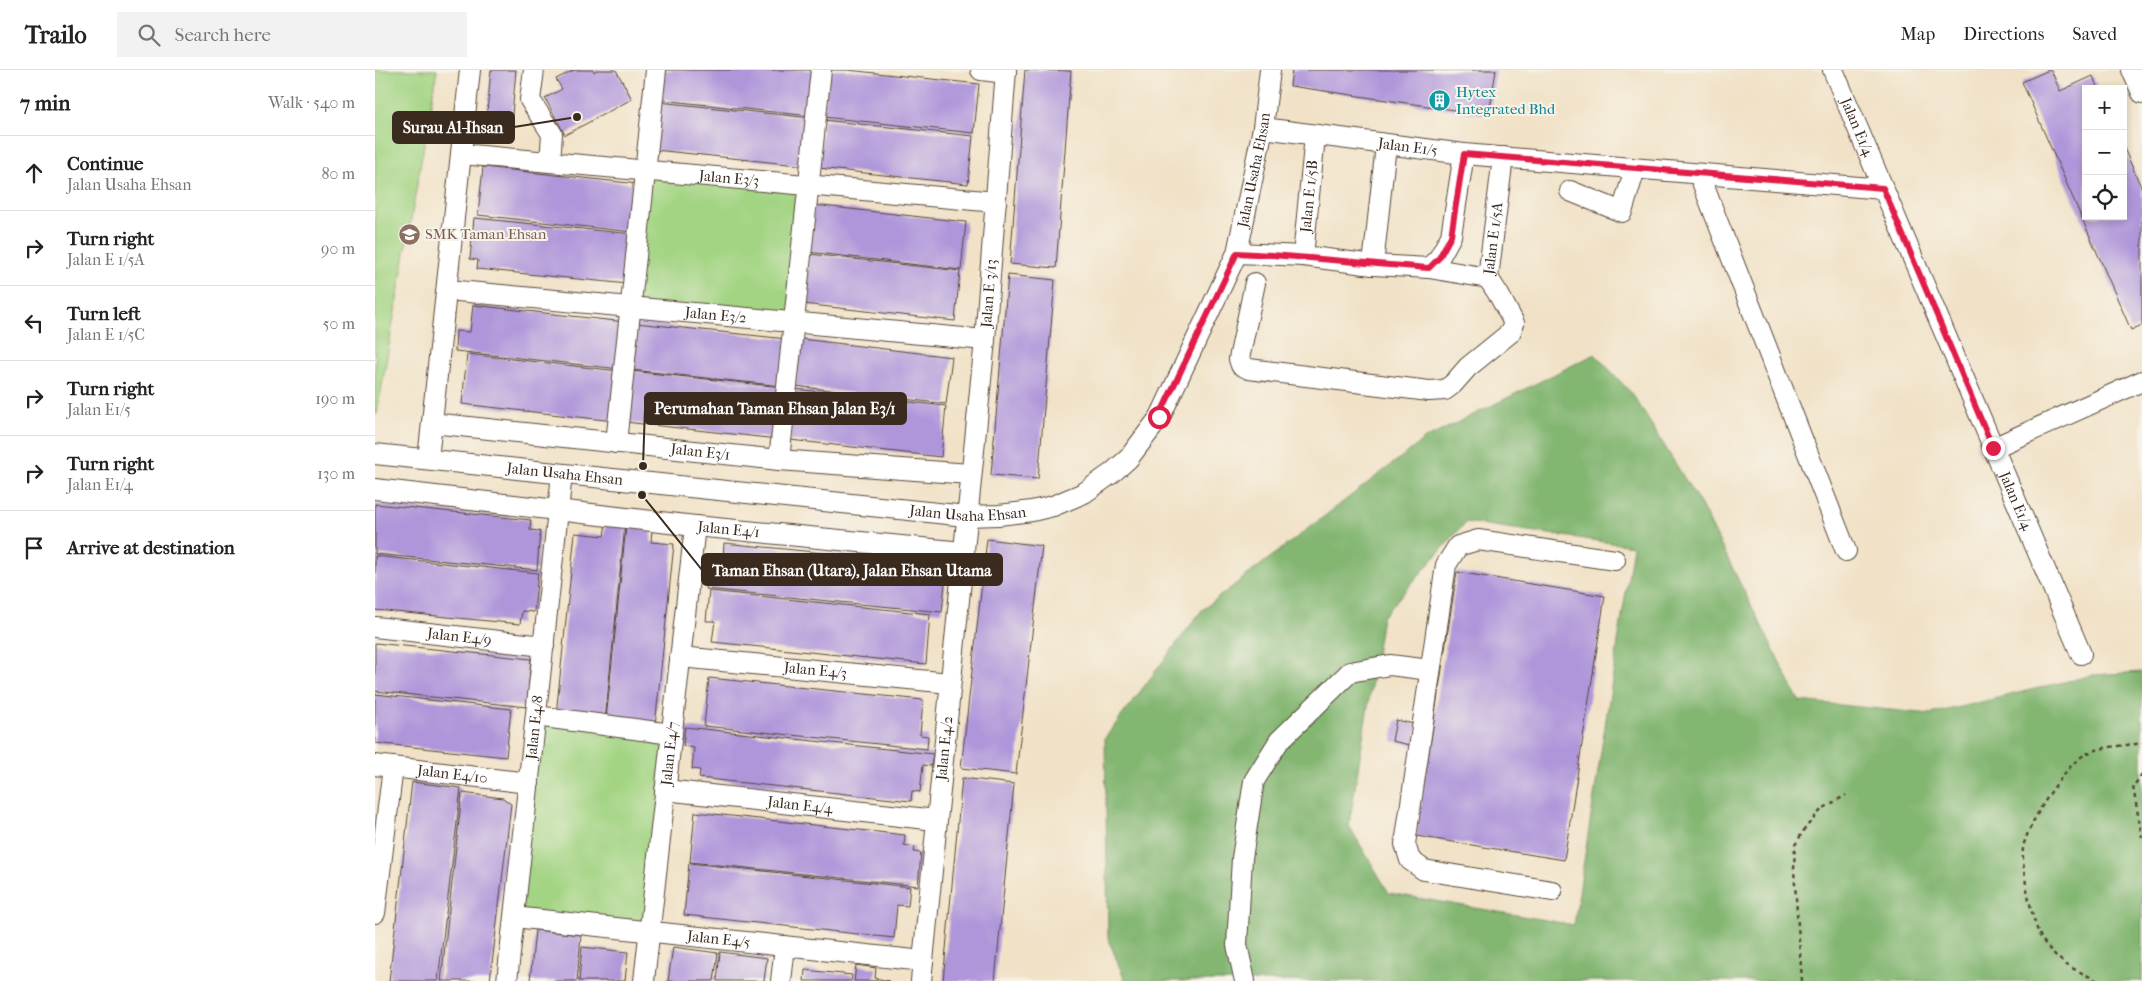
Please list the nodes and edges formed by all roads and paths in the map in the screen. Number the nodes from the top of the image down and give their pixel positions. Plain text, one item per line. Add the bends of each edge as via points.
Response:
1 (470, 70) edge
2 (534, 70) edge
3 (656, 70) edge
4 (821, 70) edge
5 (981, 70) edge
6 (1270, 70) edge
7 (1833, 70) edge
8 (2132, 70) edge
9 (1006, 71) edge
10 (2142, 93) edge
11 (1263, 128) junction
12 (1315, 136) junction
13 (1386, 145) junction
14 (461, 154) junction
15 (1464, 154) junction
16 (1503, 157) junction
17 (549, 162) junction
18 (1635, 169) junction
19 (645, 170) junction
20 (1699, 174) junction
21 (808, 185) junction
22 (1883, 188) junction
23 (1570, 192) dead end
24 (997, 202) junction
25 (1237, 253) junction
26 (1303, 256) junction
27 (1373, 265) junction
28 (1429, 268) junction
29 (1488, 278) junction
30 (1255, 283) dead end
31 (447, 290) junction
32 (630, 307) junction
33 (793, 322) junction
34 (985, 340) junction
35 (2142, 381) edge
36 (432, 423) junction
37 (616, 443) junction
38 (1993, 448) junction
39 (375, 454) edge
40 (428, 459) junction
41 (779, 460) junction
42 (562, 474) junction
43 (970, 474) junction
44 (375, 489) edge
45 (558, 511) junction
46 (966, 516) junction
47 (695, 526) junction
48 (1846, 551) dead end
49 (963, 552) junction
50 (1615, 560) dead end
51 (375, 627) edge
52 (544, 646) junction
53 (2081, 654) dead end
54 (681, 657) junction
55 (1431, 670) junction
56 (950, 683) junction
57 (536, 716) junction
58 (672, 734) junction
59 (2142, 743) edge
60 (384, 766) edge
61 (2142, 774) edge
62 (529, 783) junction
63 (665, 790) junction
64 (1846, 794) dead end
65 (936, 820) junction
66 (2142, 837) edge
67 (1552, 891) dead end
68 (375, 913) edge
69 (514, 917) junction
70 (649, 931) junction
71 (785, 946) junction
72 (923, 961) junction
73 (507, 981) edge
74 (644, 981) edge
75 (781, 981) edge
76 (921, 981) edge
77 (1245, 981) edge
78 (1802, 981) edge
79 (2097, 981) edge

1 - 14 street
2 - 17 street via 530,100 552,134
3 - 19 street
4 - 21 street
5 - 9 street
6 - 11 street, Jalan Usaha Ehsan
7 - 22 street, Jalan E1/4
8 - 10 street
9 - 24 street, Jalan E 3/13
11 - 12 street, Jalan E1/5
11 - 25 street, Jalan Usaha Ehsan
12 - 13 street, Jalan E1/5
12 - 26 street, Jalan E 1/5B
13 - 15 street, Jalan E1/5
13 - 27 street
14 - 17 street, Jalan E3/3
14 - 31 street
15 - 16 street, Jalan E1/5
15 - 28 street via 1451,236 1439,258
16 - 18 street, Jalan E1/5
16 - 29 street, Jalan E 1/5A
17 - 19 street, Jalan E3/3
18 - 20 street, Jalan E1/5
18 - 23 street via 1623,212
19 - 21 street, Jalan E3/3
19 - 32 street
20 - 22 street, Jalan E1/5
20 - 48 street
21 - 24 street, Jalan E3/3
21 - 33 street
22 - 38 street, Jalan E1/4
24 - 34 street, Jalan E 3/13
25 - 26 street, Jalan E 1/5A
25 - 46 street, Jalan Usaha Ehsan via 1159,417 1113,473 1084,493 1053,506 999,515
26 - 27 street, Jalan E 1/5A
27 - 28 street, Jalan E 1/5A
28 - 29 street, Jalan E 1/5A
29 - 30 street via 1514,323 1510,333 1445,390 1429,391 1249,369 1241,365 1239,359
31 - 32 street, Jalan E3/2
31 - 36 street
32 - 33 street, Jalan E3/2
32 - 37 street
33 - 34 street, Jalan E3/2
33 - 41 street
34 - 43 street, Jalan E 3/13
35 - 38 street
36 - 37 street, Jalan E3/1
36 - 40 street
37 - 41 street, Jalan E3/1
38 - 53 street, Jalan E1/4
39 - 40 street, Jalan Usaha Ehsan
40 - 42 street, Jalan Usaha Ehsan
41 - 43 street, Jalan E3/1
42 - 45 street, Jalan E4/8
42 - 46 street, Jalan Usaha Ehsan
43 - 46 street, Jalan E 3/13
44 - 45 street, Jalan E4/1
45 - 47 street, Jalan E4/1
45 - 52 street, Jalan E4/8
46 - 49 street, Jalan E4/2
47 - 49 street, Jalan E4/1
47 - 54 street, Jalan E4/7
49 - 56 street, Jalan E4/2
50 - 55 street via 1478,540 1458,546 1446,564
51 - 52 street, Jalan E4/9
52 - 57 street, Jalan E4/8
54 - 56 street, Jalan E4/3
54 - 58 street, Jalan E4/7
55 - 67 street via 1405,844 1409,860 1424,870
55 - 77 street via 1390,665 1350,672 1279,741 1254,781 1242,858 1237,945
56 - 65 street, Jalan E4/2
57 - 58 street
57 - 62 street, Jalan E4/8
58 - 63 street, Jalan E4/7
59 - 79 path via 2100,749 2085,754 2071,766 2054,786 2023,848 2031,913 2041,939 2070,967
60 - 62 street, Jalan E4/10
60 - 68 street
61 - 66 path via 2133,787
62 - 69 street, Jalan E4/8
63 - 65 street, Jalan E4/4
63 - 70 street, Jalan E4/7
64 - 78 path via 1823,809 1795,845
65 - 72 street, Jalan E4/2
69 - 70 street, Jalan E4/5
69 - 73 street, Jalan E4/8
70 - 71 street, Jalan E4/5
70 - 74 street, Jalan E4/7
71 - 72 street, Jalan E4/5
71 - 75 street
72 - 76 street, Jalan E4/2

